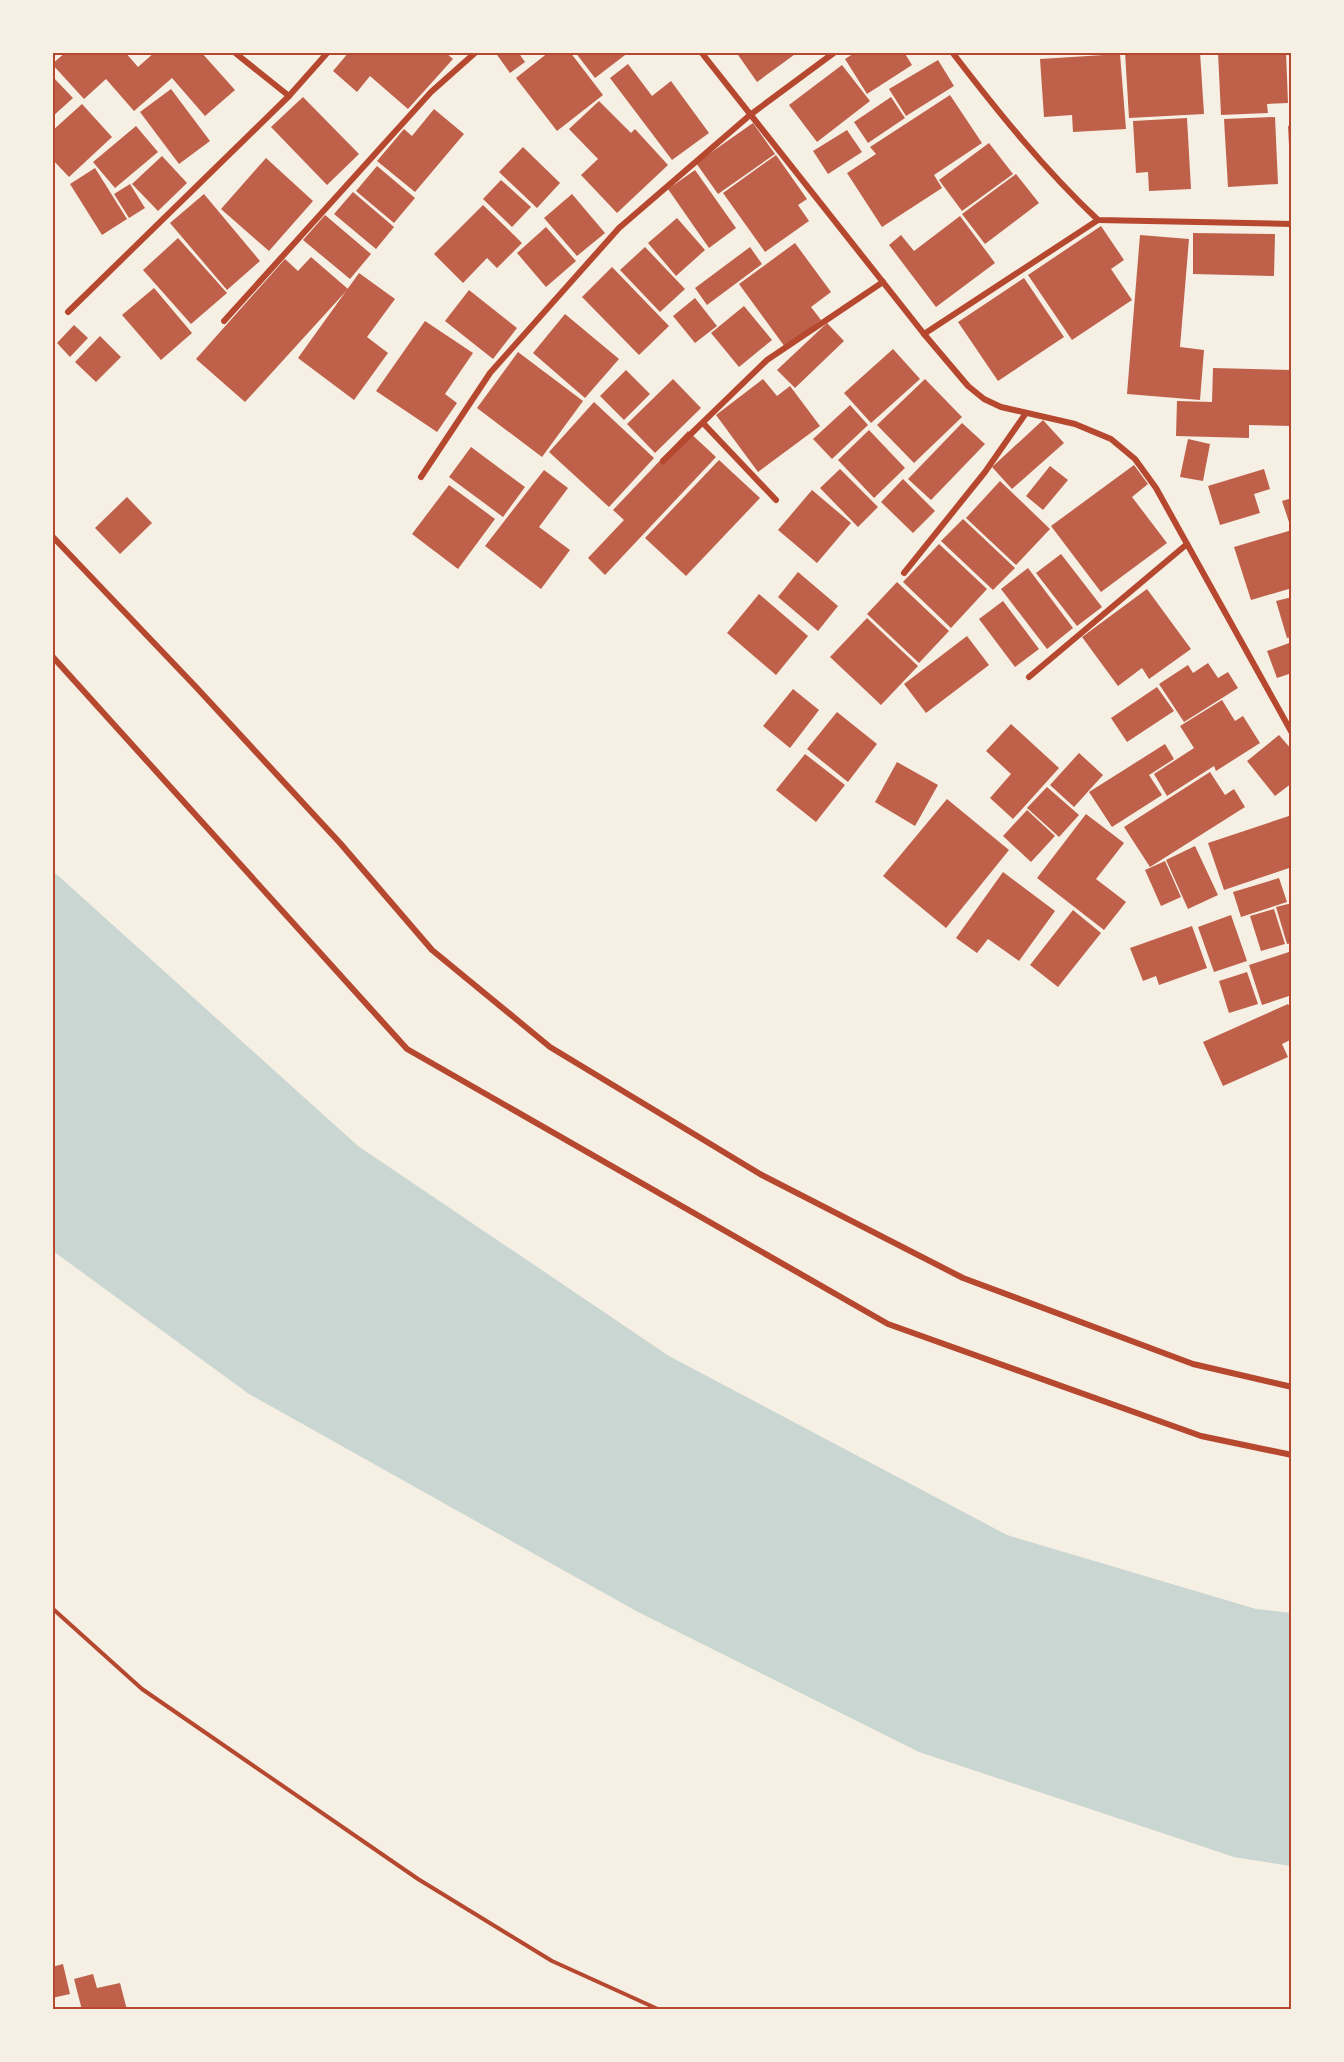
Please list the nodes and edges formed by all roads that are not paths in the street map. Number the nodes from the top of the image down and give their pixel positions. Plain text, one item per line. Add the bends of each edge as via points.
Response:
1 (234, 52) edge
2 (328, 52) edge
3 (476, 52) edge
4 (701, 52) edge
5 (835, 52) edge
6 (952, 52) edge
7 (289, 96) junction
8 (750, 115) junction
9 (1098, 220) junction
10 (1292, 224) edge
11 (883, 282) junction
12 (68, 312) dead end
13 (224, 321) dead end
14 (924, 334) junction
15 (1026, 413) junction
16 (703, 423) junction
17 (663, 461) dead end
18 (421, 477) dead end
19 (776, 500) dead end
20 (52, 536) edge
21 (1187, 544) junction
22 (904, 573) dead end
23 (52, 656) edge
24 (1029, 677) dead end
25 (1292, 733) edge
26 (1292, 1387) edge
27 (1292, 1455) edge

1 - 7 street
2 - 7 street
3 - 13 street via 431,92
4 - 8 street
5 - 8 street
6 - 9 street via 1023,142
7 - 12 street
8 - 11 street
8 - 18 street via 619,228 490,373
9 - 10 street
9 - 14 street
11 - 14 street
11 - 16 street via 767,360
14 - 15 street via 984,399
15 - 21 street via 1075,424 1111,439 1135,459 1156,488
15 - 22 street via 997,456
16 - 17 street
16 - 19 street
20 - 26 street via 324,826 432,950 550,1047 760,1174 963,1278 1193,1364
21 - 24 street
21 - 25 street
23 - 27 street via 407,1049 888,1324 1201,1436

